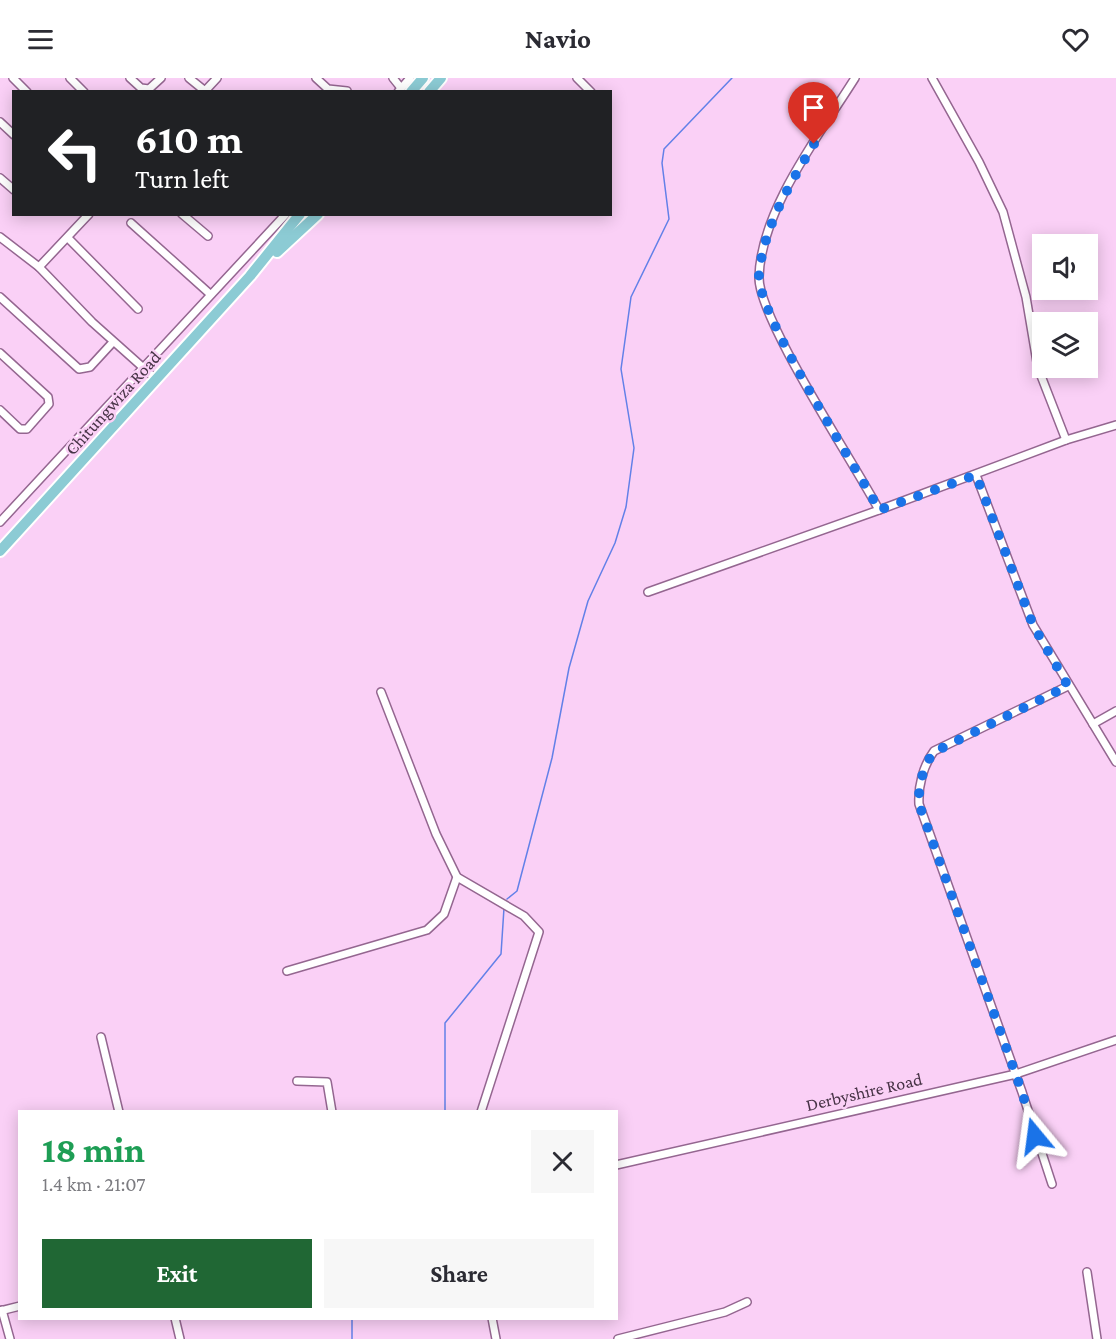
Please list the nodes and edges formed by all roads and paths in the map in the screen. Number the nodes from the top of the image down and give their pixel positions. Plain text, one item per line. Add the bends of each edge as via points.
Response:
1 (13, 78) edge
2 (70, 78) edge
3 (130, 78) edge
4 (161, 78) edge
5 (189, 78) edge
6 (217, 78) edge
7 (316, 78) edge
8 (393, 78) edge
9 (410, 78) edge
10 (423, 78) edge
11 (441, 78) edge
12 (577, 78) edge
13 (855, 78) edge
14 (932, 78) edge
15 (25, 90) edge
16 (82, 90) edge
17 (203, 90) edge
18 (205, 90) edge
19 (340, 90) edge
20 (403, 90) edge
21 (431, 90) edge
22 (589, 90) edge
23 (0, 122) edge
24 (12, 133) edge
25 (0, 178) edge
26 (12, 188) edge
27 (87, 216) edge
28 (184, 216) edge
29 (284, 216) edge
30 (298, 216) edge
31 (316, 216) edge
32 (131, 223) dead end
33 (208, 236) dead end
34 (0, 237) edge
35 (68, 238) junction
36 (39, 267) junction
37 (250, 276) junction
38 (210, 294) junction
39 (0, 297) edge
40 (138, 309) dead end
41 (113, 342) junction
42 (0, 353) edge
43 (142, 366) junction
44 (157, 380) junction
45 (0, 410) edge
46 (1116, 425) edge
47 (1066, 440) junction
48 (976, 475) junction
49 (879, 510) junction
50 (0, 522) edge
51 (0, 551) edge
52 (648, 591) dead end
53 (1068, 686) junction
54 (381, 692) dead end
55 (1116, 711) edge
56 (1093, 724) junction
57 (1116, 762) edge
58 (457, 877) junction
59 (287, 971) dead end
60 (101, 1037) dead end
61 (1116, 1040) edge
62 (1016, 1074) junction
63 (297, 1081) dead end
64 (119, 1110) edge
65 (332, 1110) edge
66 (482, 1110) edge
67 (618, 1165) edge
68 (1052, 1184) dead end
69 (1087, 1272) dead end
70 (747, 1302) dead end
71 (18, 1307) edge
72 (1, 1311) edge
73 (175, 1320) edge
74 (492, 1320) edge
75 (10, 1339) edge
76 (180, 1339) edge
77 (496, 1339) edge
78 (618, 1339) edge
79 (1097, 1339) edge

1 - 15 street
2 - 16 street
3 - 4 street via 141,88 149,89
5 - 17 street
6 - 18 street
7 - 19 street via 328,88
8 - 20 street
9 - 20 street
10 - 20 main road
11 - 21 main road
12 - 22 street
13 - 49 street via 778,207 767,236 759,281 782,340
14 - 47 street via 1003,212 1026,297 1038,368
23 - 24 street
25 - 26 street
27 - 35 street
28 - 33 street
29 - 38 street
30 - 37 main road
31 - 37 main road
32 - 38 street
34 - 36 street
35 - 36 street
35 - 40 street
36 - 41 street
37 - 44 main road, Chitungwiza Road
38 - 43 street
39 - 41 street via 79,369 90,367
41 - 43 street
42 - 45 street via 48,397 49,404 27,429 20,429
43 - 44 street
43 - 50 street
44 - 51 main road, Chitungwiza Road
46 - 47 street
47 - 48 street
48 - 49 street
48 - 53 street via 1033,625
49 - 52 street
53 - 56 street
53 - 62 street via 934,752 919,791 919,804
54 - 58 street
55 - 56 street
56 - 57 street
58 - 59 street via 444,914 427,930
58 - 66 street via 524,916 539,932
60 - 64 street
61 - 62 street, Derbyshire Road
62 - 67 street, Derbyshire Road
62 - 68 street
63 - 65 street via 327,1083
69 - 79 street
70 - 78 street via 725,1312
71 - 72 street
72 - 75 street
73 - 76 street
74 - 77 street

